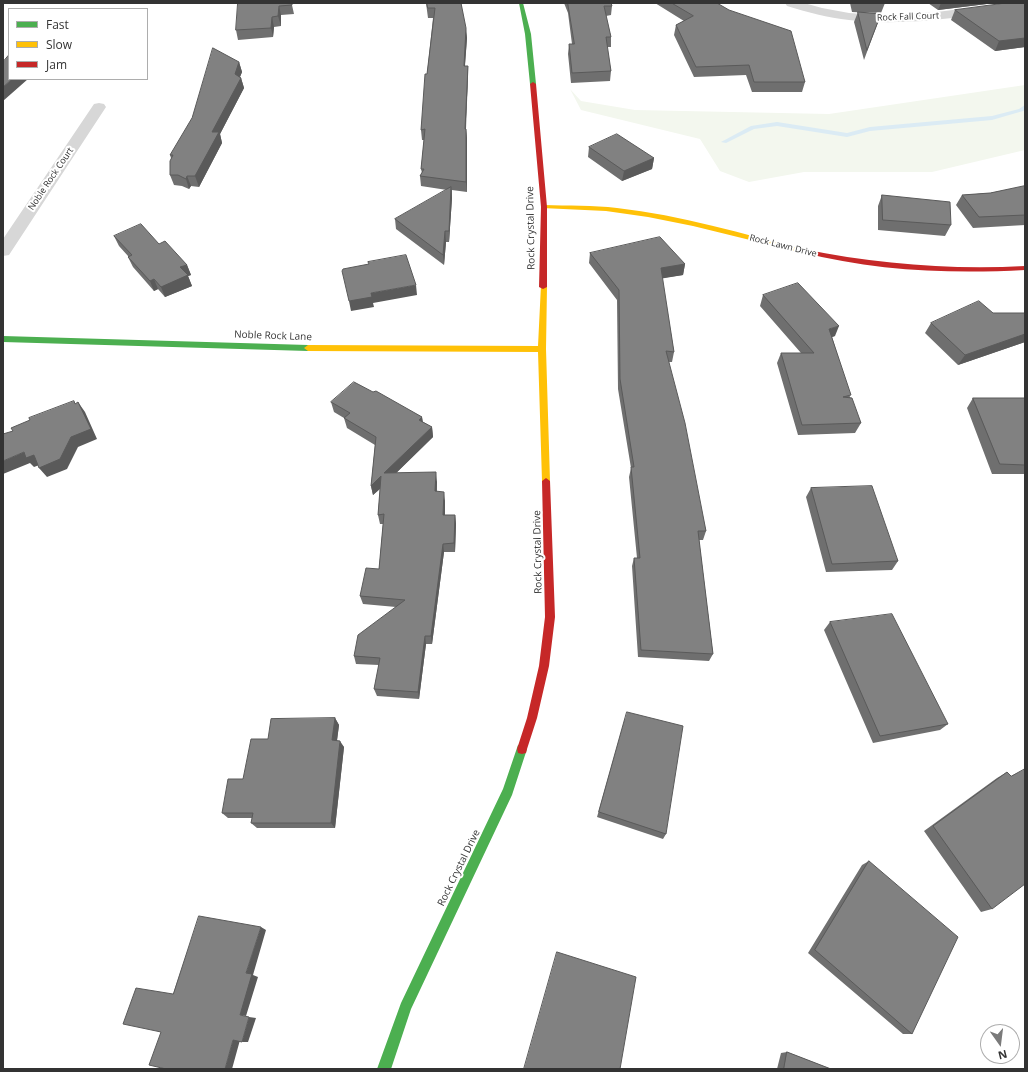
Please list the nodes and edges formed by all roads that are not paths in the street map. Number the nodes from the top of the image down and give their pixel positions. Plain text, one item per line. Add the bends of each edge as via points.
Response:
1 (521, 3) edge
2 (791, 3) edge
3 (1025, 4) edge
4 (99, 107) dead end
5 (544, 207) junction
6 (3, 251) edge
7 (1025, 268) edge
8 (3, 338) edge
9 (542, 349) junction
10 (384, 1069) edge

1 - 5 street, Rock Crystal Drive via 528,34
2 - 3 street, Rock Fall Court via 844,16 894,20
4 - 6 street, Noble Rock Court
5 - 7 street, Rock Lawn Drive via 625,211 683,221 803,252 872,264 977,271
5 - 9 street, Rock Crystal Drive
8 - 9 street, Noble Rock Lane via 306,348
9 - 10 street, Rock Crystal Drive via 550,617 544,666 532,718 508,791 405,1007

